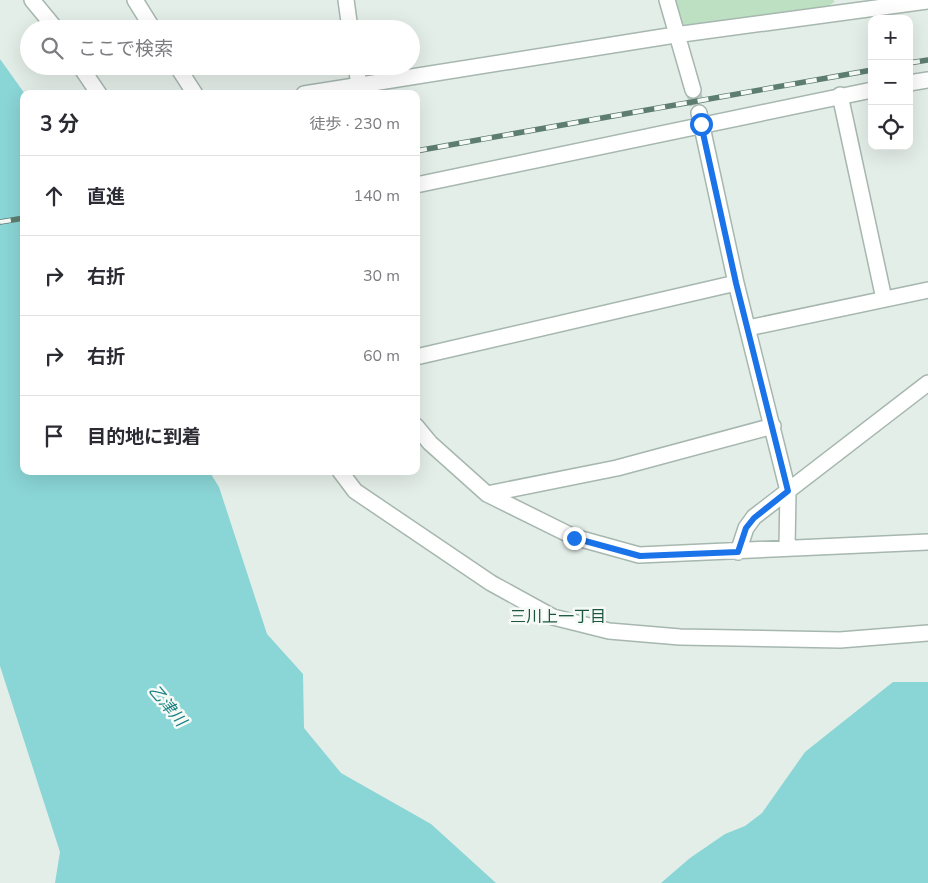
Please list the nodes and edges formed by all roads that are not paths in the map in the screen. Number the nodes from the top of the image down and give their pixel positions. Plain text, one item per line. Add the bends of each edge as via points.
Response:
1 (32, 0) edge
2 (135, 0) edge
3 (346, 0) edge
4 (667, 0) edge
5 (928, 1) edge
6 (843, 6) edge
7 (49, 20) edge
8 (147, 20) edge
9 (349, 20) edge
10 (675, 35) junction
11 (86, 75) edge
12 (183, 75) edge
13 (357, 75) edge
14 (928, 80) edge
15 (913, 82) edge
16 (359, 85) junction
17 (96, 90) edge
18 (192, 90) edge
19 (328, 90) edge
20 (693, 90) tunnel mouth
21 (868, 91) edge
22 (840, 95) junction
23 (700, 119) junction
24 (420, 184) edge
25 (736, 283) junction
26 (928, 290) edge
27 (884, 299) junction
28 (748, 328) junction
29 (420, 356) edge
30 (928, 383) edge
31 (772, 426) junction
32 (420, 431) edge
33 (343, 475) edge
34 (788, 491) junction
35 (487, 494) junction
36 (928, 542) edge
37 (786, 548) junction
38 (738, 552) junction
39 (928, 634) edge

1 - 7 street
2 - 8 street
3 - 9 street
4 - 10 street
5 - 6 street
6 - 10 street
10 - 16 street
10 - 20 street
11 - 17 street
12 - 18 street
13 - 16 street
14 - 15 street
16 - 19 street
21 - 22 street
22 - 23 street
22 - 27 street
23 - 24 street
23 - 25 street
25 - 28 street
25 - 29 street
26 - 27 street
27 - 28 street
28 - 31 street
30 - 34 street
31 - 34 street
31 - 35 street via 617,468
32 - 35 street
33 - 39 street via 355,491 491,583 554,617 609,631 680,637 840,640
34 - 37 street
34 - 38 street via 750,523
35 - 38 street via 574,538 640,556
36 - 37 street
37 - 38 street

